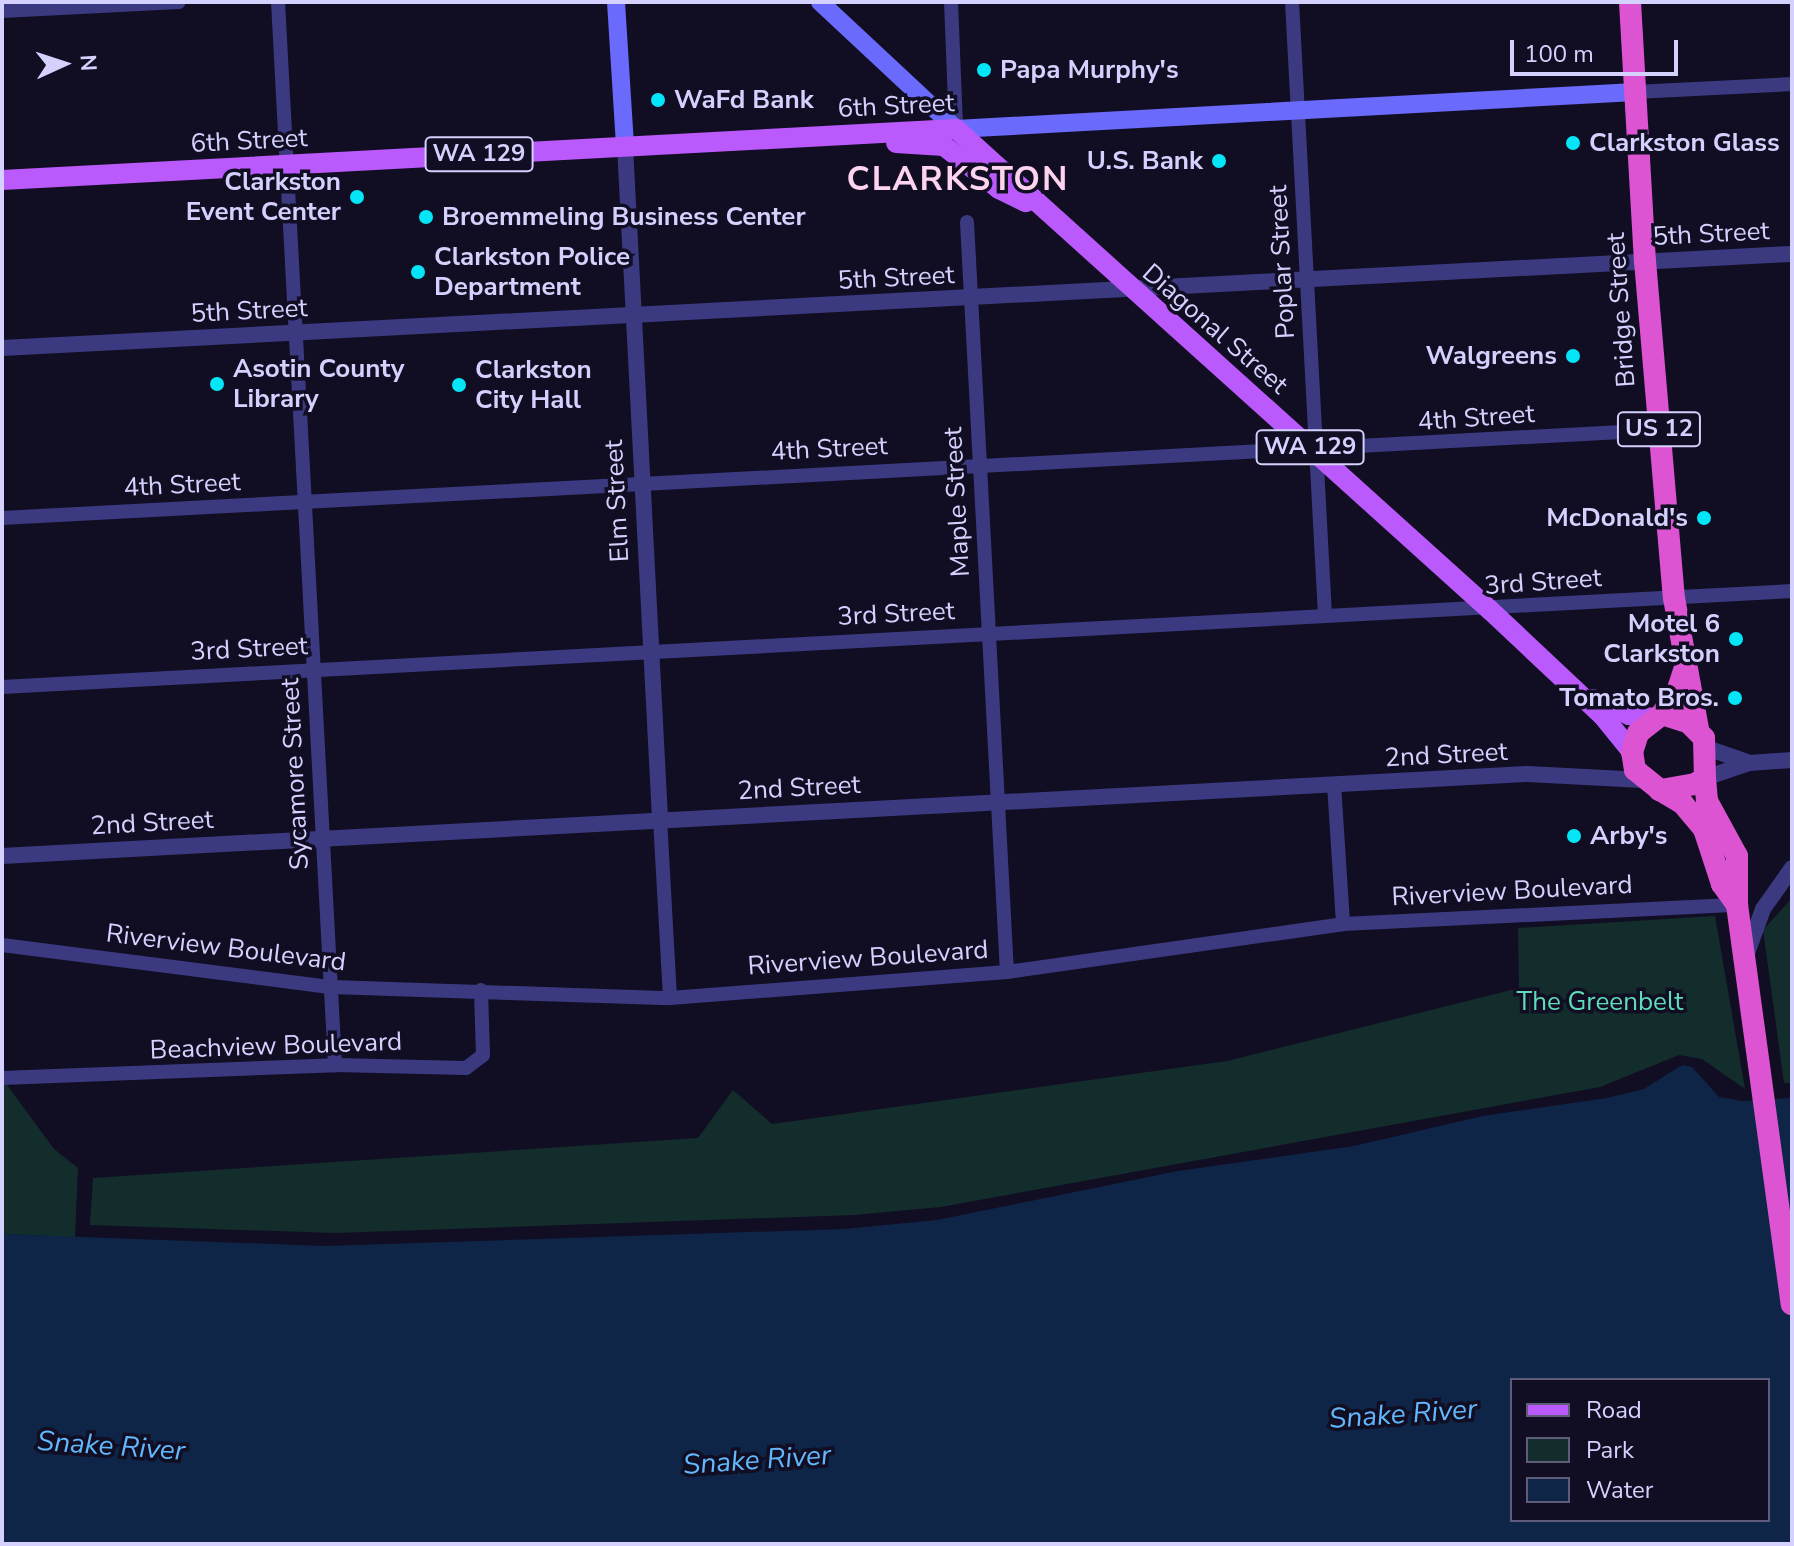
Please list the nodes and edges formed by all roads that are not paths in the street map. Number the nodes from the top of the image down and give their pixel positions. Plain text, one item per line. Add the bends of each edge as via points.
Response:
1 (179, 2) edge
2 (278, 2) edge
3 (616, 2) edge
4 (820, 2) edge
5 (951, 2) edge
6 (1292, 2) edge
7 (1630, 2) edge
8 (2, 11) edge
9 (1792, 84) edge
10 (1635, 92) junction
11 (1297, 110) junction
12 (956, 129) junction
13 (881, 132) junction
14 (625, 146) junction
15 (287, 165) junction
16 (2, 180) edge
17 (1045, 212) junction
18 (967, 222) dead end
19 (1792, 254) edge
20 (1645, 261) junction
21 (1308, 278) junction
22 (1127, 288) junction
23 (972, 298) junction
24 (633, 315) junction
25 (295, 332) junction
26 (2, 348) edge
27 (1659, 430) junction
28 (1315, 452) junction
29 (979, 464) junction
30 (642, 483) junction
31 (304, 503) junction
32 (2, 518) edge
33 (1792, 591) edge
34 (1674, 598) junction
35 (1490, 610) junction
36 (1325, 615) junction
37 (989, 633) junction
38 (651, 651) junction
39 (1687, 661) junction
40 (313, 670) junction
41 (2, 687) edge
42 (1578, 693) junction
43 (1658, 716) junction
44 (1702, 739) junction
45 (1632, 755) junction
46 (1792, 760) edge
47 (1749, 763) junction
48 (1598, 778) junction
49 (1705, 778) junction
50 (1334, 784) junction
51 (1651, 785) junction
52 (998, 801) junction
53 (660, 819) junction
54 (322, 838) junction
55 (2, 856) edge
56 (1792, 868) edge
57 (1737, 905) junction
58 (1343, 924) junction
59 (2, 945) edge
60 (1744, 961) junction
61 (1007, 972) junction
62 (331, 987) junction
63 (481, 990) junction
64 (670, 998) junction
65 (335, 1065) junction
66 (2, 1078) edge
67 (1792, 1304) edge

1 - 8 street
2 - 15 street, Sycamore Street
3 - 14 main road, Elm Street
4 - 12 main road, Diagonal Street
5 - 12 street
6 - 11 street, Poplar Street
7 - 10 highway, Bridge Street / US 12
9 - 10 street, 6th Street
10 - 11 main road, 6th Street
10 - 20 highway, Bridge Street / US 12
11 - 12 main road, 6th Street
11 - 21 street, Poplar Street
12 - 13 main road, 6th Street / WA 129
12 - 17 main road, Diagonal Street / WA 129
13 - 14 main road, 6th Street / WA 129
13 - 17 main road, WA 129 via 894,143 944,146 999,189
14 - 15 main road, 6th Street / WA 129
14 - 24 street, Elm Street
15 - 16 main road, 6th Street / WA 129
15 - 25 street, Sycamore Street
17 - 22 main road, Diagonal Street / WA 129
18 - 23 street, Maple Street
19 - 20 street, 5th Street
20 - 21 street, 5th Street
20 - 27 highway, Bridge Street / US 12
21 - 22 street, 5th Street
21 - 28 street, Poplar Street
22 - 23 street, 5th Street
22 - 28 main road, Diagonal Street / WA 129
23 - 24 street, 5th Street
23 - 29 street, Maple Street
24 - 25 street, 5th Street
24 - 30 street, Elm Street
25 - 26 street, 5th Street
25 - 31 street, Sycamore Street
27 - 28 street, 4th Street
27 - 34 highway, Bridge Street / US 12
28 - 29 street, 4th Street
28 - 35 main road, Diagonal Street / WA 129
28 - 36 street, Poplar Street
29 - 30 street, 4th Street
29 - 37 street, Maple Street
30 - 31 street, 4th Street
30 - 38 street, Elm Street
31 - 32 street, 4th Street
31 - 40 street, Sycamore Street
33 - 34 street, 3rd Street
34 - 35 street, 3rd Street
34 - 39 highway, Bridge Street / US 12
35 - 36 street, 3rd Street
35 - 42 main road, Diagonal Street / WA 129
36 - 37 street, 3rd Street
37 - 38 street, 3rd Street
37 - 52 street, Maple Street
38 - 40 street, 3rd Street
38 - 53 street, Elm Street
39 - 43 highway via 1678,689
39 - 44 highway, Bridge Street / US 12
40 - 41 street, 3rd Street
40 - 54 street, Sycamore Street
42 - 43 main road, Diagonal Street / WA 129 via 1629,715
42 - 45 main road, Diagonal Street / WA 129
43 - 44 highway
43 - 45 highway via 1638,733
44 - 47 street
44 - 49 highway, US 12
45 - 48 street
45 - 51 highway, US 12
46 - 47 street
47 - 49 street
48 - 50 street, 2nd Street via 1542,774
48 - 51 street, 2nd Street
49 - 51 highway via 1680,789
49 - 57 highway, US 12 via 1707,801 1737,856
50 - 52 street, 2nd Street
50 - 58 street
51 - 57 highway, US 12 via 1683,804 1704,829 1722,884
52 - 53 street, 2nd Street
52 - 61 street, Maple Street
53 - 54 street, 2nd Street
53 - 64 street, Elm Street
54 - 55 street, 2nd Street
54 - 62 street, Sycamore Street
56 - 60 street via 1763,909
57 - 58 street, Riverview Boulevard
57 - 60 highway, US 12
58 - 61 street, Riverview Boulevard
59 - 62 street, Riverview Boulevard
60 - 67 highway, US 12
61 - 64 street, Riverview Boulevard
62 - 63 street, Riverview Boulevard
62 - 65 street, Sycamore Street
63 - 64 street, Riverview Boulevard
63 - 65 street, Beachview Boulevard via 483,1055 476,1064
65 - 66 street, Beachview Boulevard

